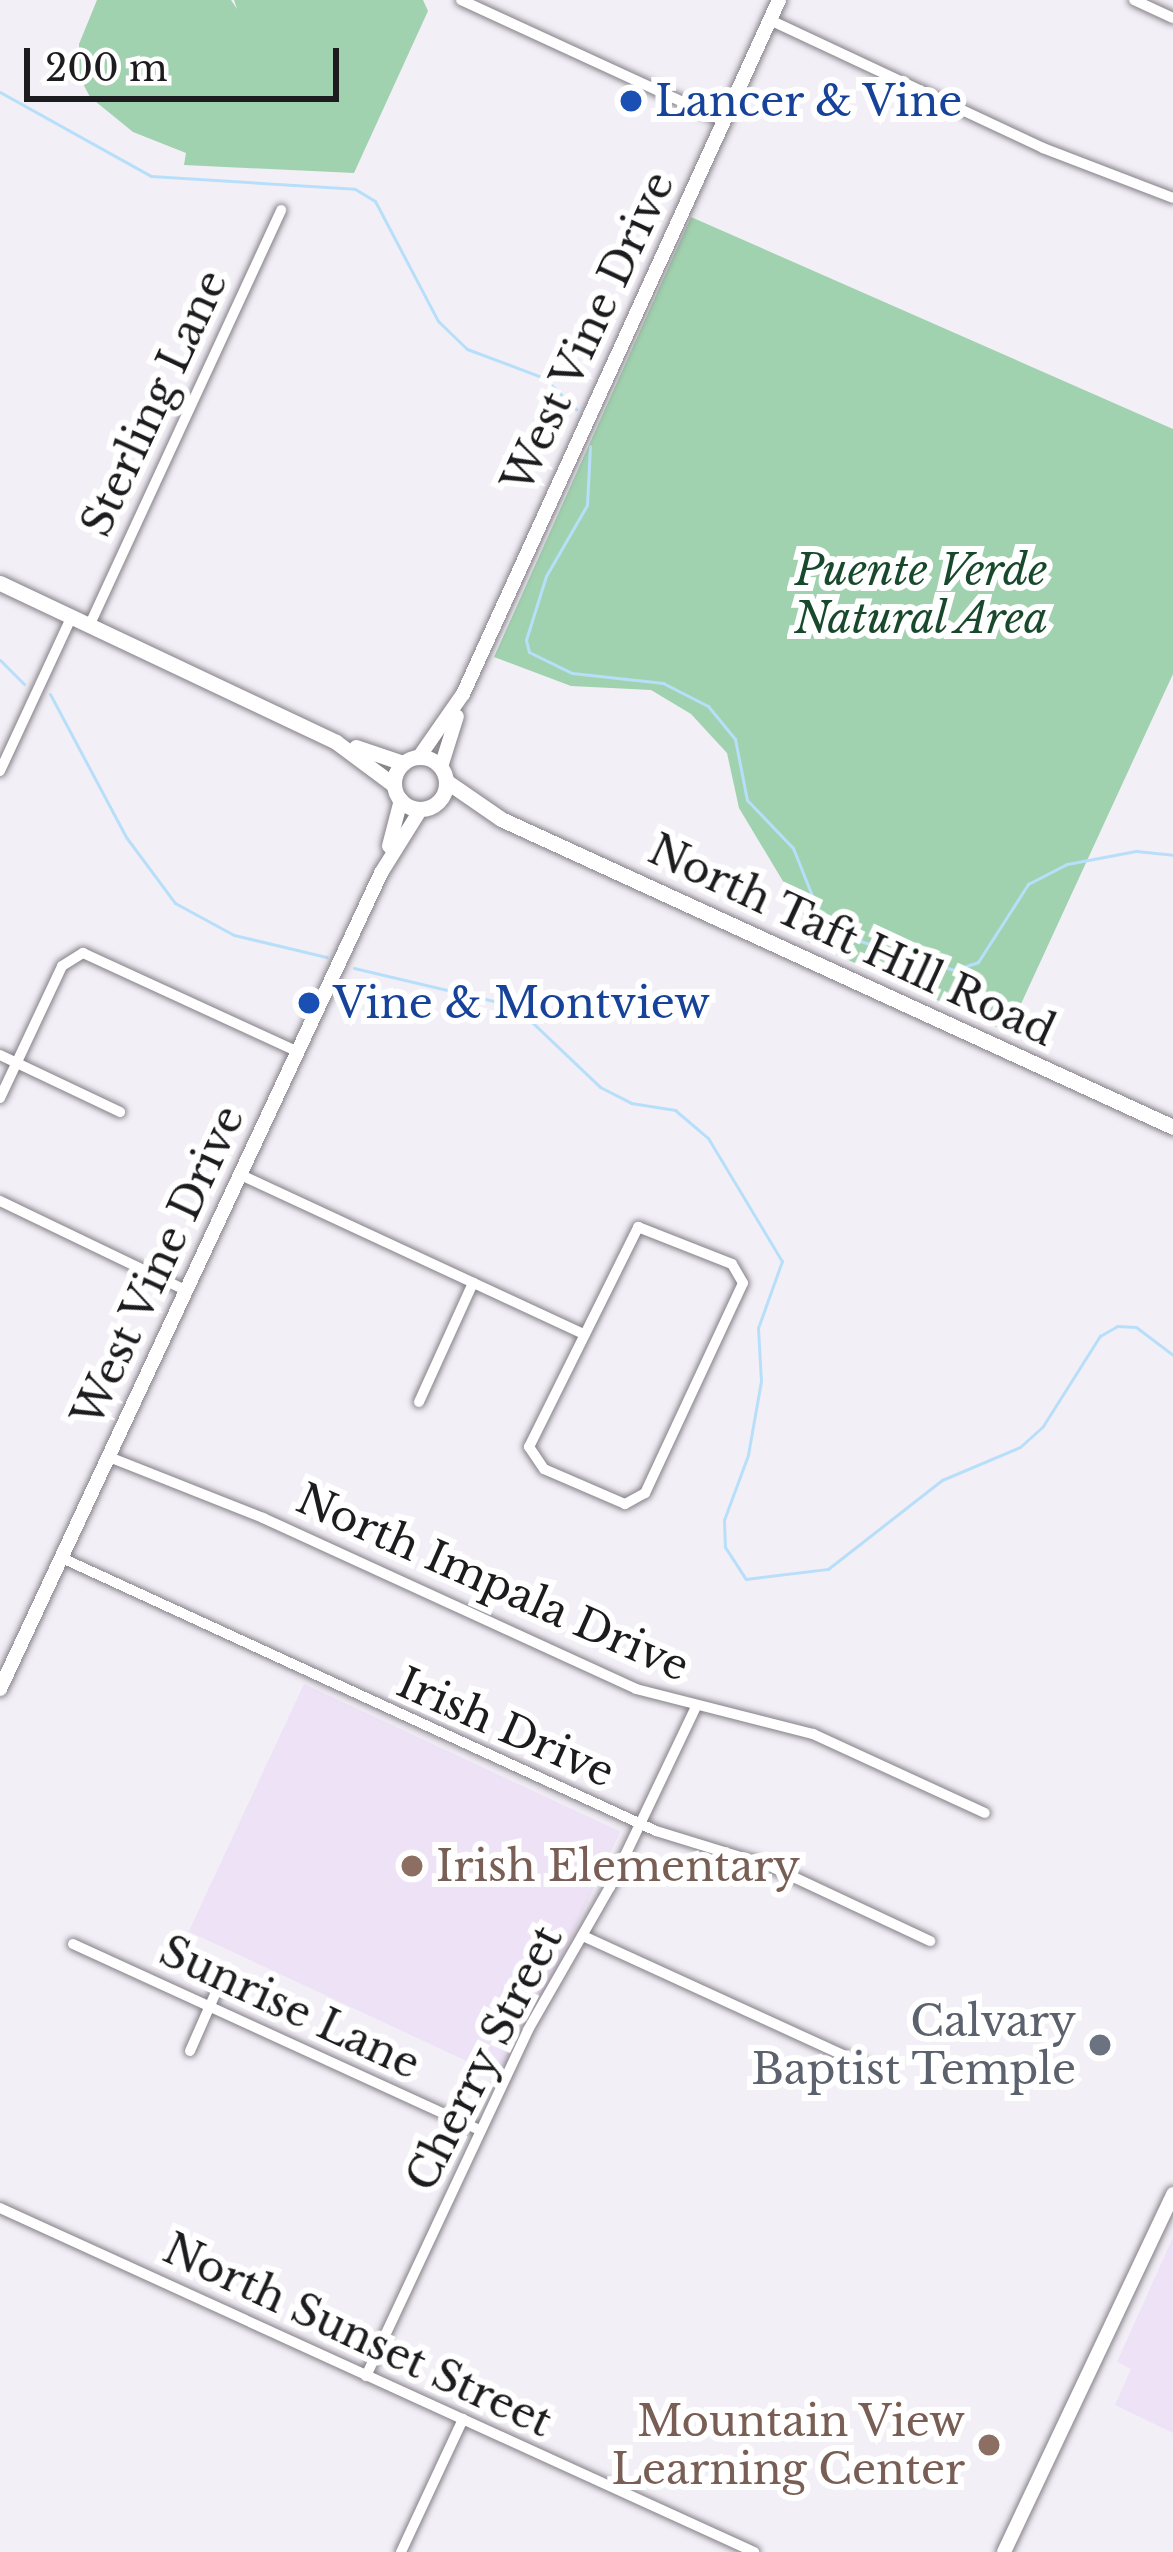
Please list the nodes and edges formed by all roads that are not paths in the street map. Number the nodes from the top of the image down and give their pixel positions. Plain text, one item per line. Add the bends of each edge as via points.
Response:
1 (460, 0) edge
2 (779, 0) edge
3 (1134, 0) edge
4 (1173, 18) edge
5 (770, 20) junction
6 (724, 121) junction
7 (1173, 198) edge
8 (281, 210) dead end
9 (0, 583) edge
10 (72, 616) junction
11 (90, 624) junction
12 (463, 694) junction
13 (336, 742) junction
14 (411, 760) junction
15 (0, 771) edge
16 (444, 774) junction
17 (397, 792) junction
18 (429, 806) junction
19 (501, 819) junction
20 (381, 873) junction
21 (298, 1052) junction
22 (0, 1055) edge
23 (16, 1063) junction
24 (0, 1098) edge
25 (120, 1112) dead end
26 (1173, 1127) edge
27 (241, 1175) junction
28 (0, 1201) edge
29 (473, 1283) junction
30 (187, 1291) junction
31 (584, 1334) junction
32 (418, 1402) dead end
33 (109, 1457) junction
34 (62, 1558) junction
35 (0, 1689) edge
36 (696, 1707) junction
37 (985, 1813) dead end
38 (642, 1824) junction
39 (583, 1936) junction
40 (930, 1941) dead end
41 (73, 1944) dead end
42 (220, 1983) dead end
43 (210, 2007) junction
44 (190, 2051) dead end
45 (865, 2065) dead end
46 (480, 2130) junction
47 (1173, 2194) edge
48 (0, 2208) edge
49 (366, 2375) junction
50 (463, 2420) junction
51 (401, 2552) edge
52 (754, 2552) edge
53 (1004, 2552) edge

1 - 6 street
2 - 5 street, West Vine Drive
3 - 4 street
5 - 6 street, West Vine Drive
5 - 7 street via 1043,148
6 - 12 street, West Vine Drive
8 - 11 street, Sterling Lane
9 - 10 main road
10 - 11 main road
10 - 15 street
11 - 13 main road
12 - 14 street, West Vine Drive
12 - 16 street, West Vine Drive
13 - 14 main road
13 - 17 main road
14 - 16 main road
14 - 17 main road, West Vine Drive
16 - 18 main road, West Vine Drive
16 - 19 main road, North Taft Hill Road
17 - 18 main road
17 - 20 street, West Vine Drive
18 - 19 main road, North Taft Hill Road
18 - 20 street, West Vine Drive
19 - 26 main road, North Taft Hill Road
20 - 21 street, West Vine Drive
21 - 23 street via 93,954 62,966
21 - 27 street, West Vine Drive
22 - 23 street
23 - 24 street
23 - 25 street
27 - 29 street
27 - 30 street, West Vine Drive
28 - 30 street
29 - 31 street
29 - 32 street
30 - 33 street, West Vine Drive
31 - 31 street via 530,1456 613,1501 634,1502 742,1272 638,1227
33 - 34 street, West Vine Drive
33 - 36 street, North Impala Drive via 263,1518 636,1689
34 - 35 street, West Vine Drive
34 - 38 street, Irish Drive
36 - 37 street, North Impala Drive via 813,1734
36 - 38 street, Cherry Street
38 - 39 street, Cherry Street
38 - 40 street, Irish Drive via 770,1866
39 - 45 street
39 - 46 street, Cherry Street
41 - 43 street, Sunrise Lane
42 - 43 street
43 - 44 street
43 - 46 street, Sunrise Lane
46 - 49 street, Cherry Street
47 - 53 street
48 - 49 street, North Sunset Street
49 - 50 street, North Sunset Street
50 - 51 street
50 - 52 street, North Sunset Street

